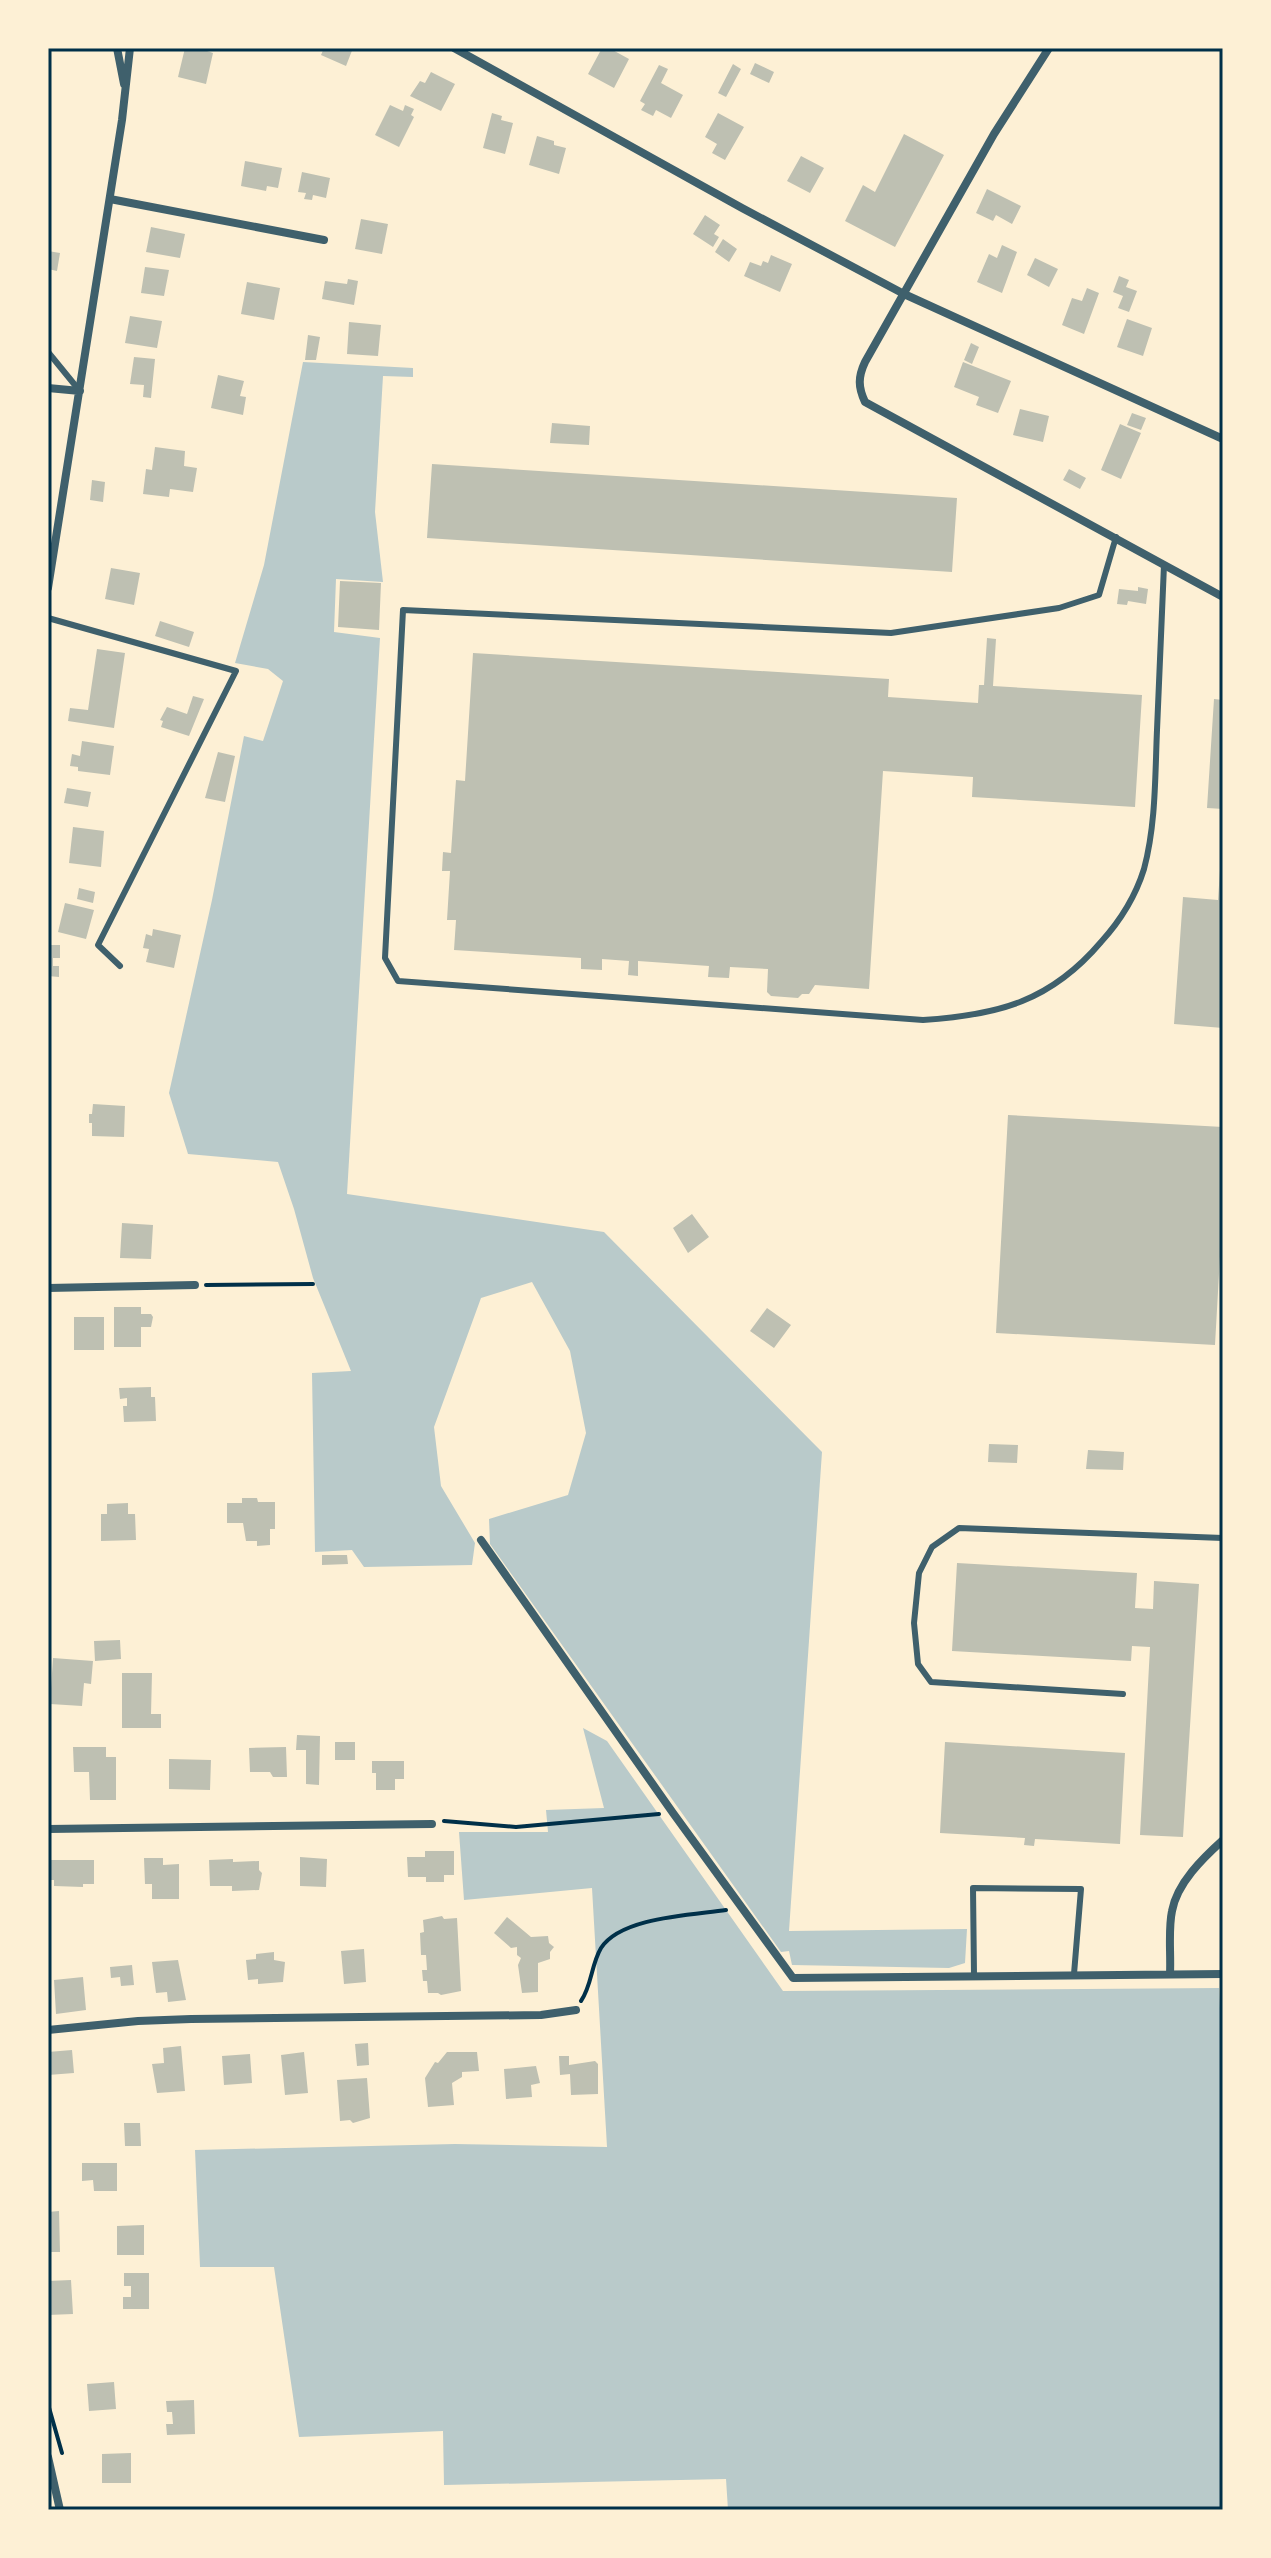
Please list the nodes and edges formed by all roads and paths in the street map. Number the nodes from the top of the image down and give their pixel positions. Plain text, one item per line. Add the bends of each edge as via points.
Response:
1 (117, 48) edge
2 (130, 48) edge
3 (454, 48) edge
4 (1049, 48) edge
5 (125, 93) junction
6 (110, 199) junction
7 (324, 240) dead end
8 (904, 294) junction
9 (48, 352) edge
10 (48, 388) edge
11 (80, 391) junction
12 (1223, 439) edge
13 (1116, 537) junction
14 (1164, 565) junction
15 (48, 588) edge
16 (1223, 597) edge
17 (48, 618) edge
18 (120, 966) dead end
19 (313, 1284) dead end
20 (195, 1285) joint
21 (48, 1288) edge
22 (1223, 1538) edge
23 (481, 1540) dead end
24 (1123, 1694) dead end
25 (673, 1813) junction
26 (432, 1824) joint
27 (48, 1829) edge
28 (1223, 1840) edge
29 (741, 1908) junction
30 (1074, 1974) junction
31 (1170, 1974) junction
32 (1223, 1974) edge
33 (974, 1975) junction
34 (576, 2010) joint
35 (48, 2030) edge
36 (48, 2457) edge
37 (60, 2510) edge

1 - 5 street
2 - 5 street
3 - 8 street
4 - 8 street
5 - 6 street
6 - 7 street
6 - 11 street
8 - 12 street
8 - 13 street via 859,374 865,402
9 - 11 lane
10 - 11 street
11 - 15 street
13 - 14 street
13 - 14 lane via 1099,595 1059,608 891,633 403,610 385,958 398,981 923,1020 990,1011 1027,1000 1064,980 1112,930 1133,900 1144,868 1153,823
14 - 16 street
17 - 18 lane via 236,671 98,945
19 - 20 path
20 - 21 street
22 - 24 lane via 959,1528 932,1547 919,1573 914,1623 918,1664 931,1682
23 - 25 street
25 - 26 path via 516,1827
25 - 29 street
26 - 27 street
28 - 31 street via 1185,1882 1172,1909
29 - 33 street via 793,1978
29 - 34 path via 639,1925 610,1938
30 - 31 street
30 - 33 street
30 - 33 lane via 1081,1889 973,1888
31 - 32 street
34 - 35 street via 541,2015 138,2021
36 - 37 street

